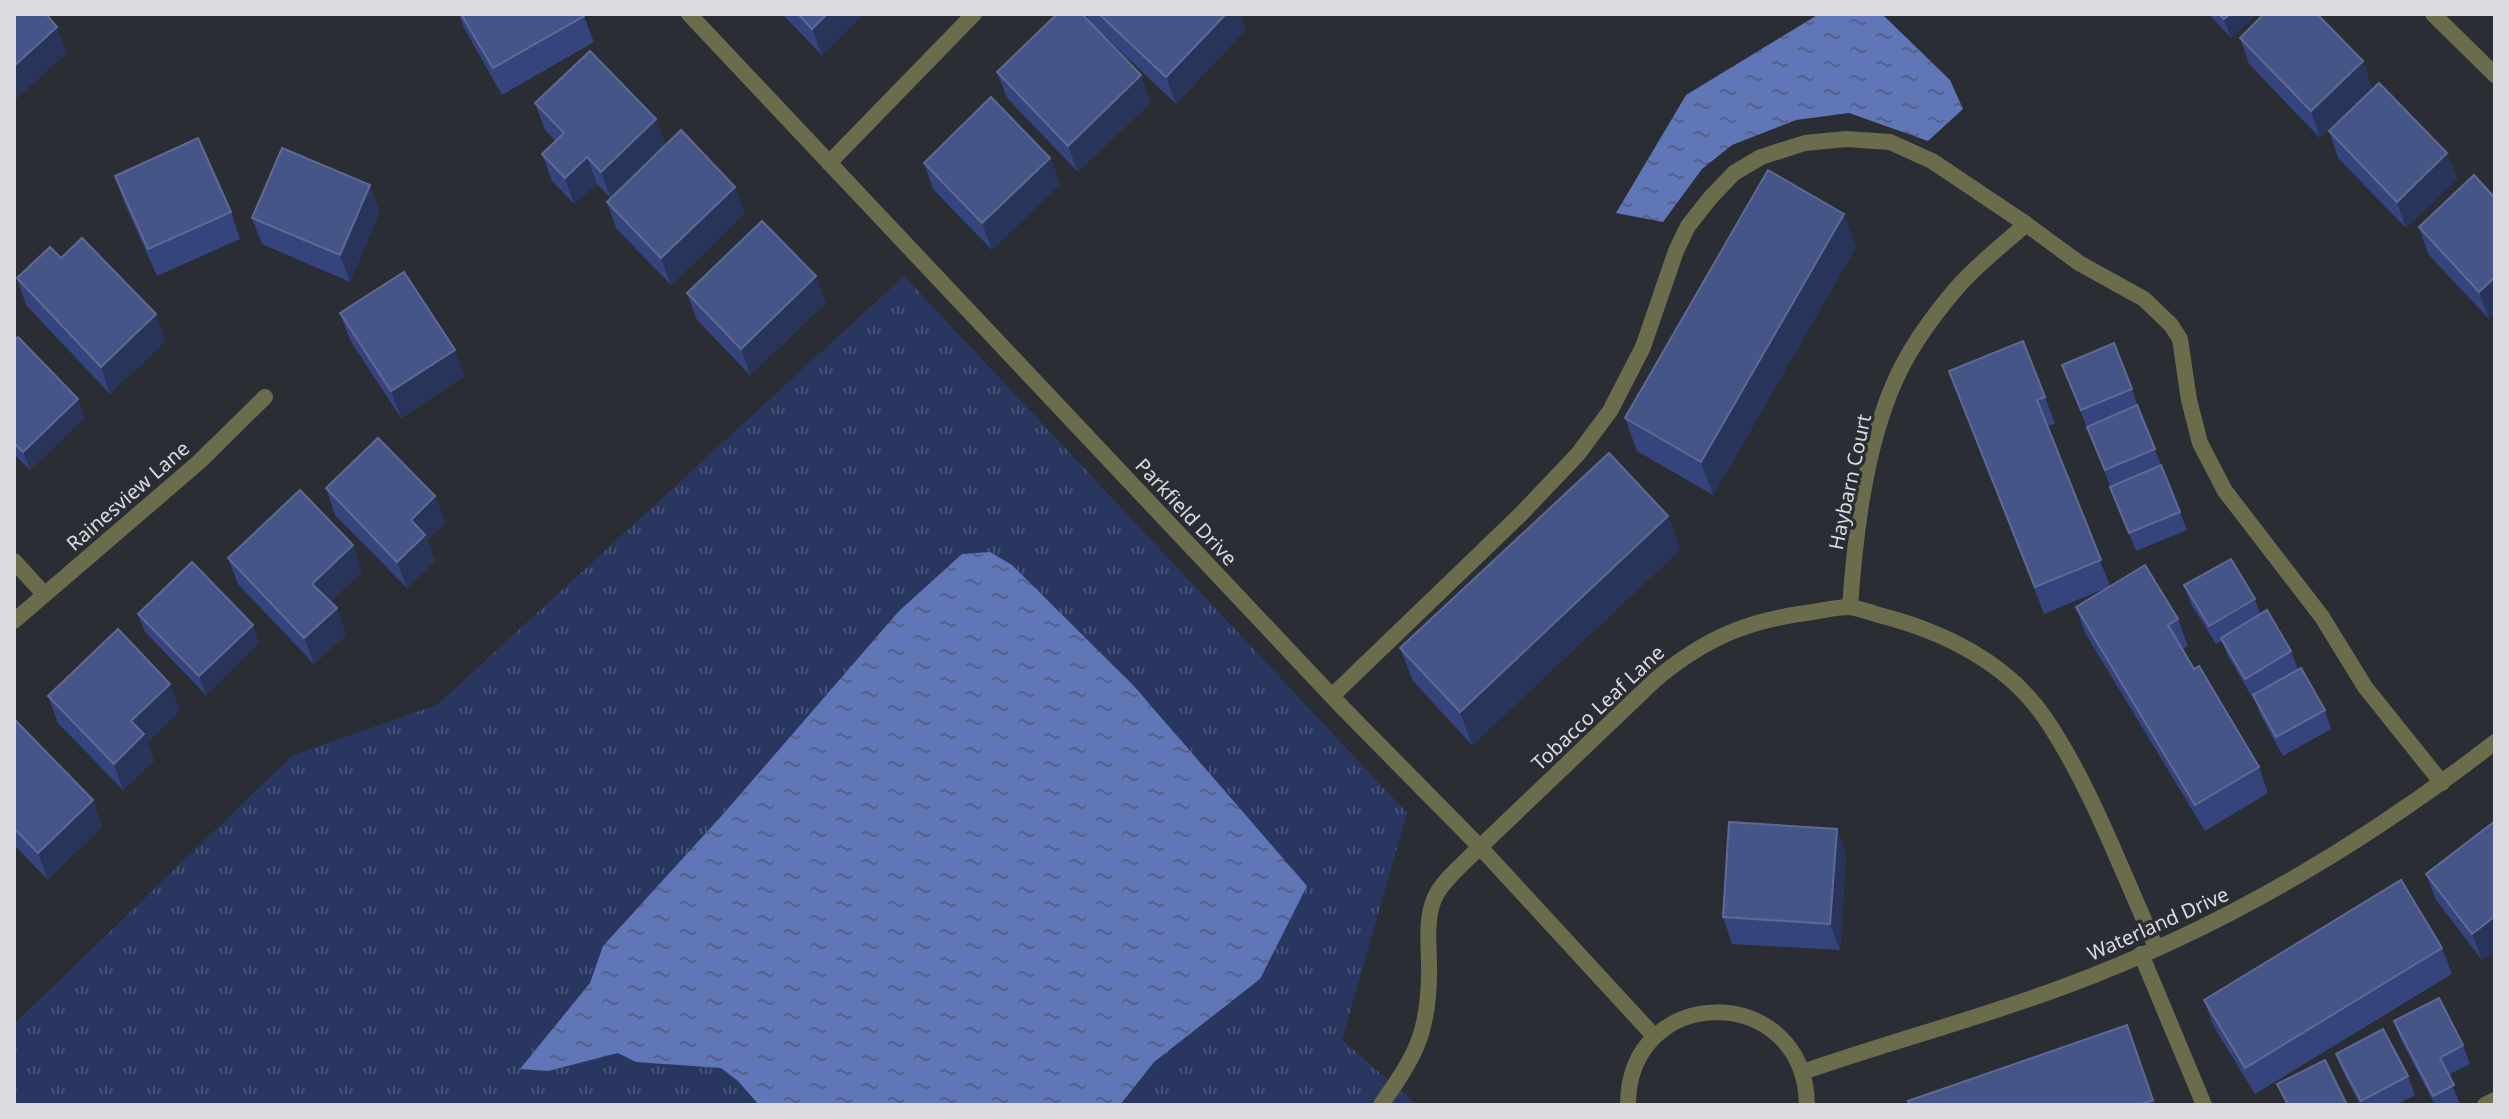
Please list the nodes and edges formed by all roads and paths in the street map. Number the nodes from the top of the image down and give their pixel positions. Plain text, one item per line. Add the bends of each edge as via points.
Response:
1 (689, 14) edge
2 (974, 14) edge
3 (2433, 14) edge
4 (2495, 75) edge
5 (829, 163) junction
6 (2026, 224) junction
7 (265, 397) dead end
8 (14, 561) edge
9 (44, 594) junction
10 (1850, 607) junction
11 (14, 621) edge
12 (1332, 696) junction
13 (2495, 742) edge
14 (2442, 783) junction
15 (1480, 847) junction
16 (2149, 950) junction
17 (1654, 1036) junction
18 (1803, 1072) junction
19 (2495, 1100) edge
20 (1381, 1105) edge
21 (1628, 1105) edge
22 (1807, 1105) edge
23 (2204, 1105) edge
24 (2485, 1105) edge

1 - 5 street, Parkfield Drive
2 - 5 street
3 - 4 street
5 - 12 street, Parkfield Drive
6 - 10 street, Haybarn Court via 1956,288 1894,382 1868,473
6 - 12 street via 1932,161 1890,142 1805,143 1761,157 1734,173 1688,226 1643,347 1610,411 1578,454
6 - 14 street via 2079,263 2144,299 2171,325 2180,339 2200,443 2225,491 2322,617 2365,687
7 - 9 street, Rainesview Lane via 199,462
8 - 9 street
9 - 11 street, Rainesview Lane
10 - 15 street, Tobacco Leaf Lane via 1740,627 1680,658
10 - 16 street, Tobacco Leaf Lane via 1942,636 1977,654 2027,695 2081,783
12 - 15 street, Parkfield Drive
13 - 14 street, Waterland Drive
14 - 16 street, Waterland Drive via 2257,901
15 - 17 street, Parkfield Drive
15 - 20 street, Tobacco Leaf Lane via 1435,896 1425,1026 1413,1059
16 - 18 street, Waterland Drive via 1992,1013
16 - 23 street, Tobacco Leaf Lane
17 - 18 street via 1680,1018 1710,1011 1741,1014 1770,1027
17 - 21 street via 1637,1059
18 - 22 street
19 - 24 street

